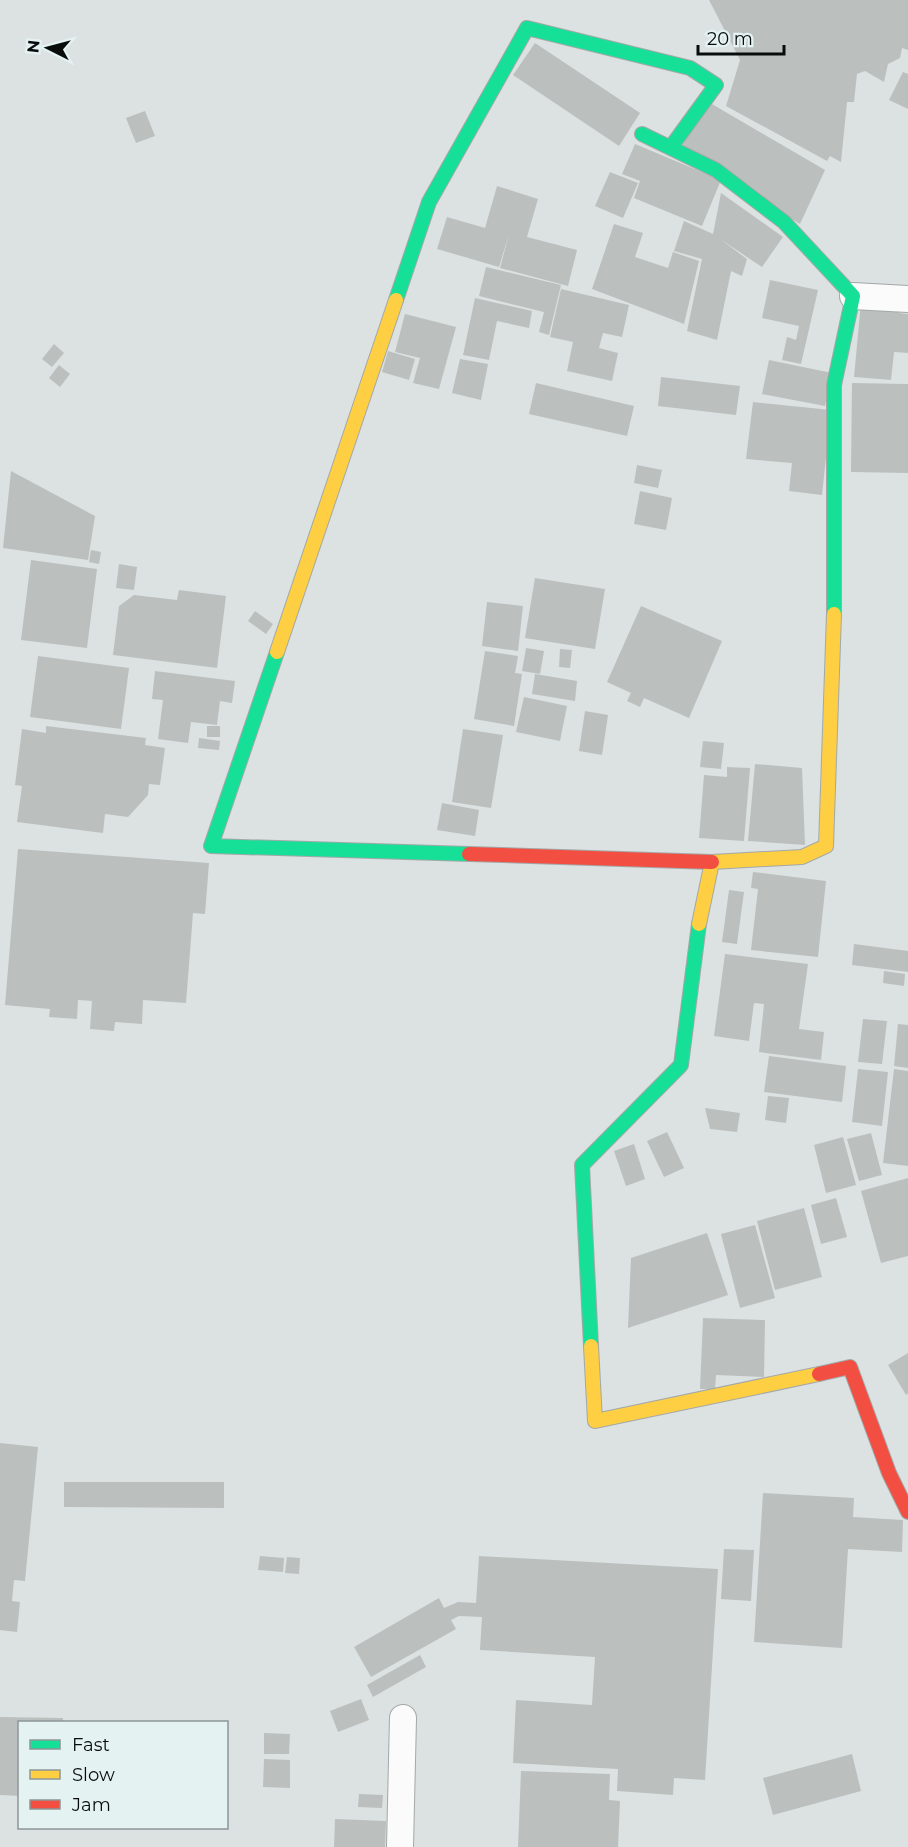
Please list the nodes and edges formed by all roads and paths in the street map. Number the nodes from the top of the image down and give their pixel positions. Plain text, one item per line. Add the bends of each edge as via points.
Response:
1 (642, 134) dead end
2 (671, 147) junction
3 (853, 296) junction
4 (908, 298) edge
5 (712, 862) junction
6 (908, 1512) edge
7 (403, 1718) dead end
8 (400, 1847) edge

1 - 2 street
2 - 3 street via 717,170 784,222
2 - 5 street via 716,85 690,68 527,28 429,202 211,846
3 - 4 street
3 - 5 street via 834,385 835,578 826,846 802,857
5 - 6 street via 700,916 681,1065 582,1165 595,1421 850,1366 889,1473
7 - 8 street

